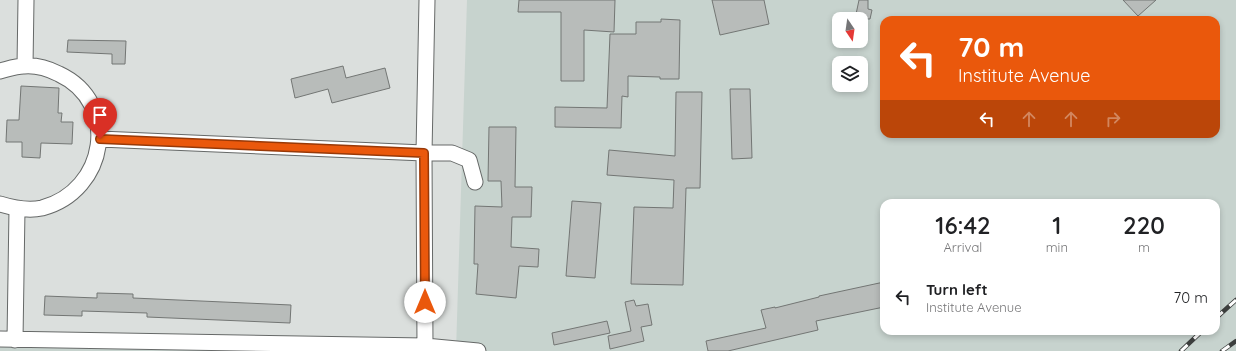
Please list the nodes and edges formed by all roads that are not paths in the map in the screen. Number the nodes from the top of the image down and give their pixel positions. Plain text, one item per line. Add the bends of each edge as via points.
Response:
1 (26, 0) edge
2 (427, 0) edge
3 (24, 66) junction
4 (0, 71) edge
5 (100, 139) junction
6 (424, 153) junction
7 (475, 182) dead end
8 (0, 204) edge
9 (17, 208) junction
10 (0, 339) edge
11 (15, 340) junction
12 (425, 346) junction
13 (478, 351) edge

1 - 3 street
2 - 6 street
3 - 4 street
3 - 5 street via 48,68 69,78 86,95 96,116
5 - 6 street
5 - 9 street via 95,163 82,184 64,199 41,208
6 - 7 street via 452,153 469,160
6 - 12 street
8 - 9 street
9 - 11 street
10 - 11 street
11 - 12 street
12 - 13 street

